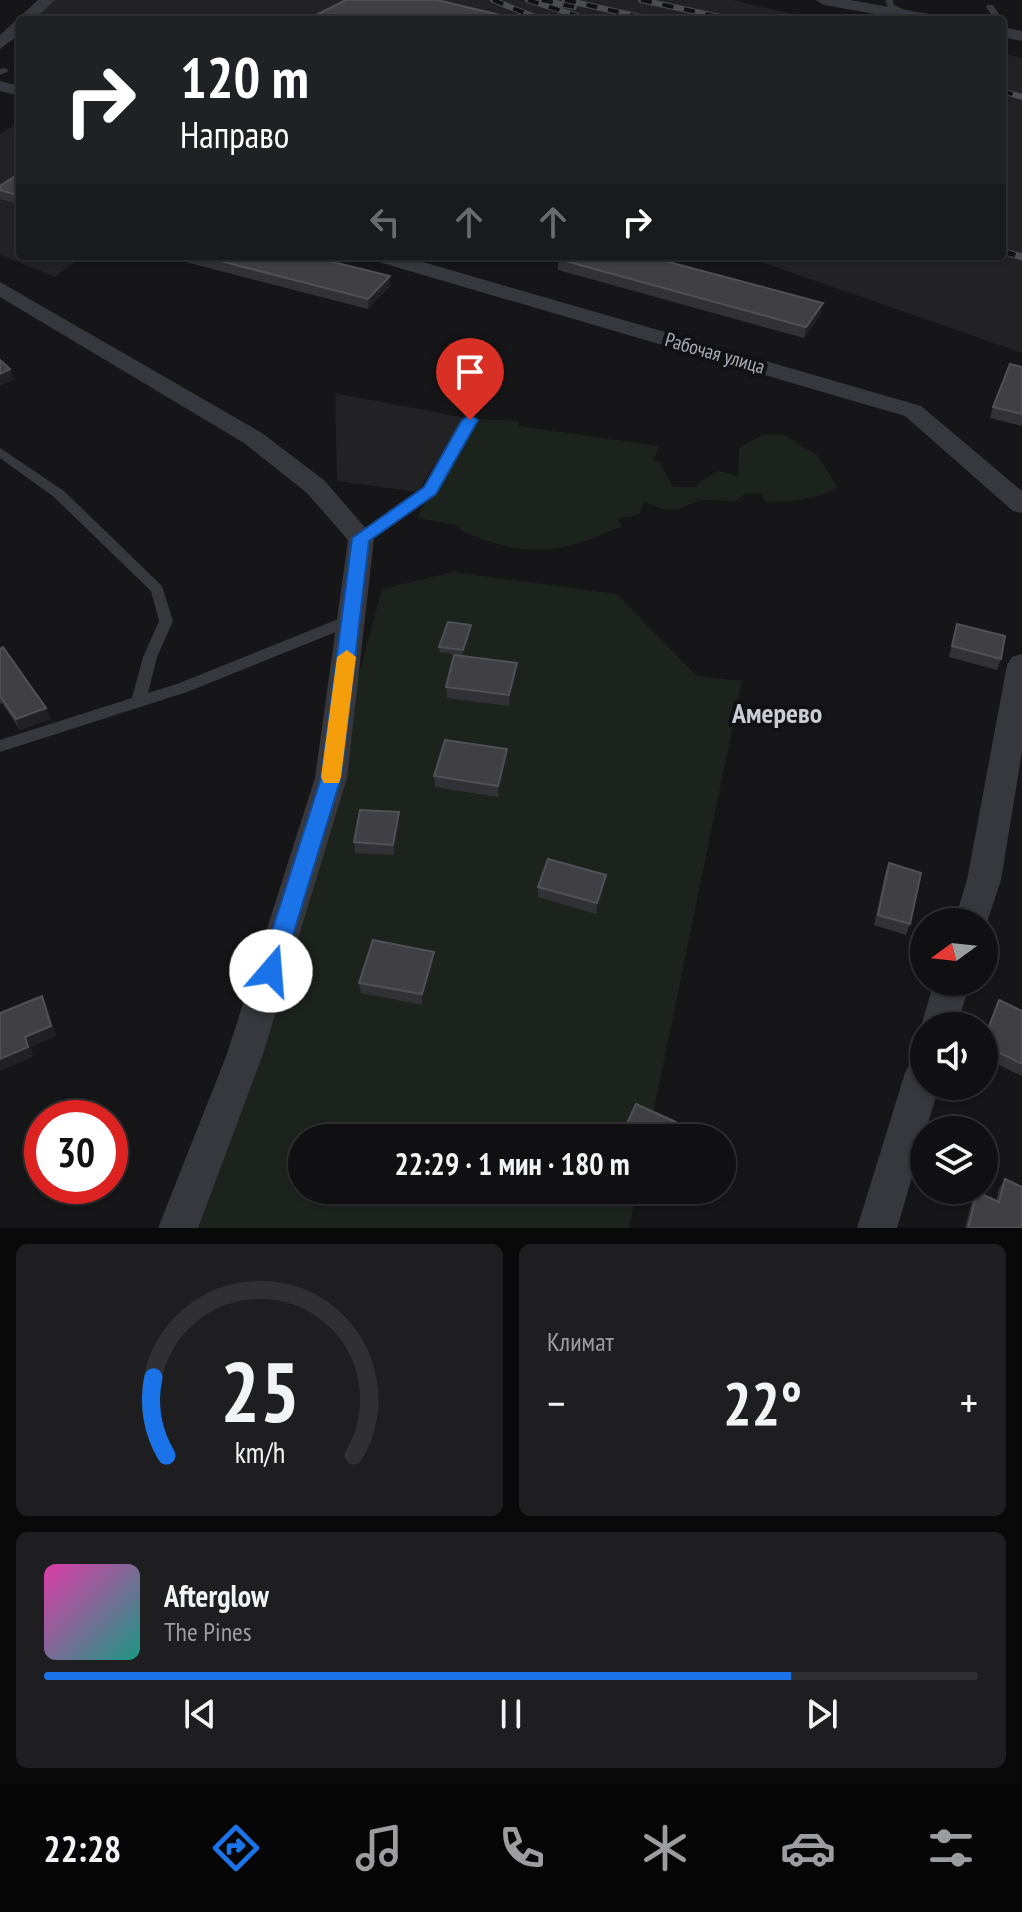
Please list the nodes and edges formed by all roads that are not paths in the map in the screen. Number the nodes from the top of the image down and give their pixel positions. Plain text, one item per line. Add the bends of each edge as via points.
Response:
1 (47, 0) edge
2 (824, 0) edge
3 (889, 0) edge
4 (990, 7) dead end
5 (29, 16) edge
6 (914, 16) joint
7 (997, 16) edge
8 (16, 29) edge
9 (0, 44) edge
10 (393, 260) edge
11 (0, 288) edge
12 (470, 420) dead end
13 (0, 452) edge
14 (1022, 505) edge
15 (361, 538) junction
16 (351, 620) junction
17 (1020, 683) edge
18 (138, 702) junction
19 (0, 746) edge
20 (975, 908) edge
21 (916, 1100) edge
22 (178, 1228) edge
23 (877, 1228) edge

1 - 5 street
2 - 6 street
3 - 6 lane
4 - 7 lane
8 - 9 street
10 - 14 street, Рабочая улица via 913,411
11 - 15 street via 253,438 316,487
12 - 15 lane via 430,490
13 - 18 lane via 59,494 157,589 166,621
15 - 16 street
16 - 18 lane
16 - 22 street via 331,778 245,1054
17 - 20 street
18 - 19 lane
21 - 23 street

